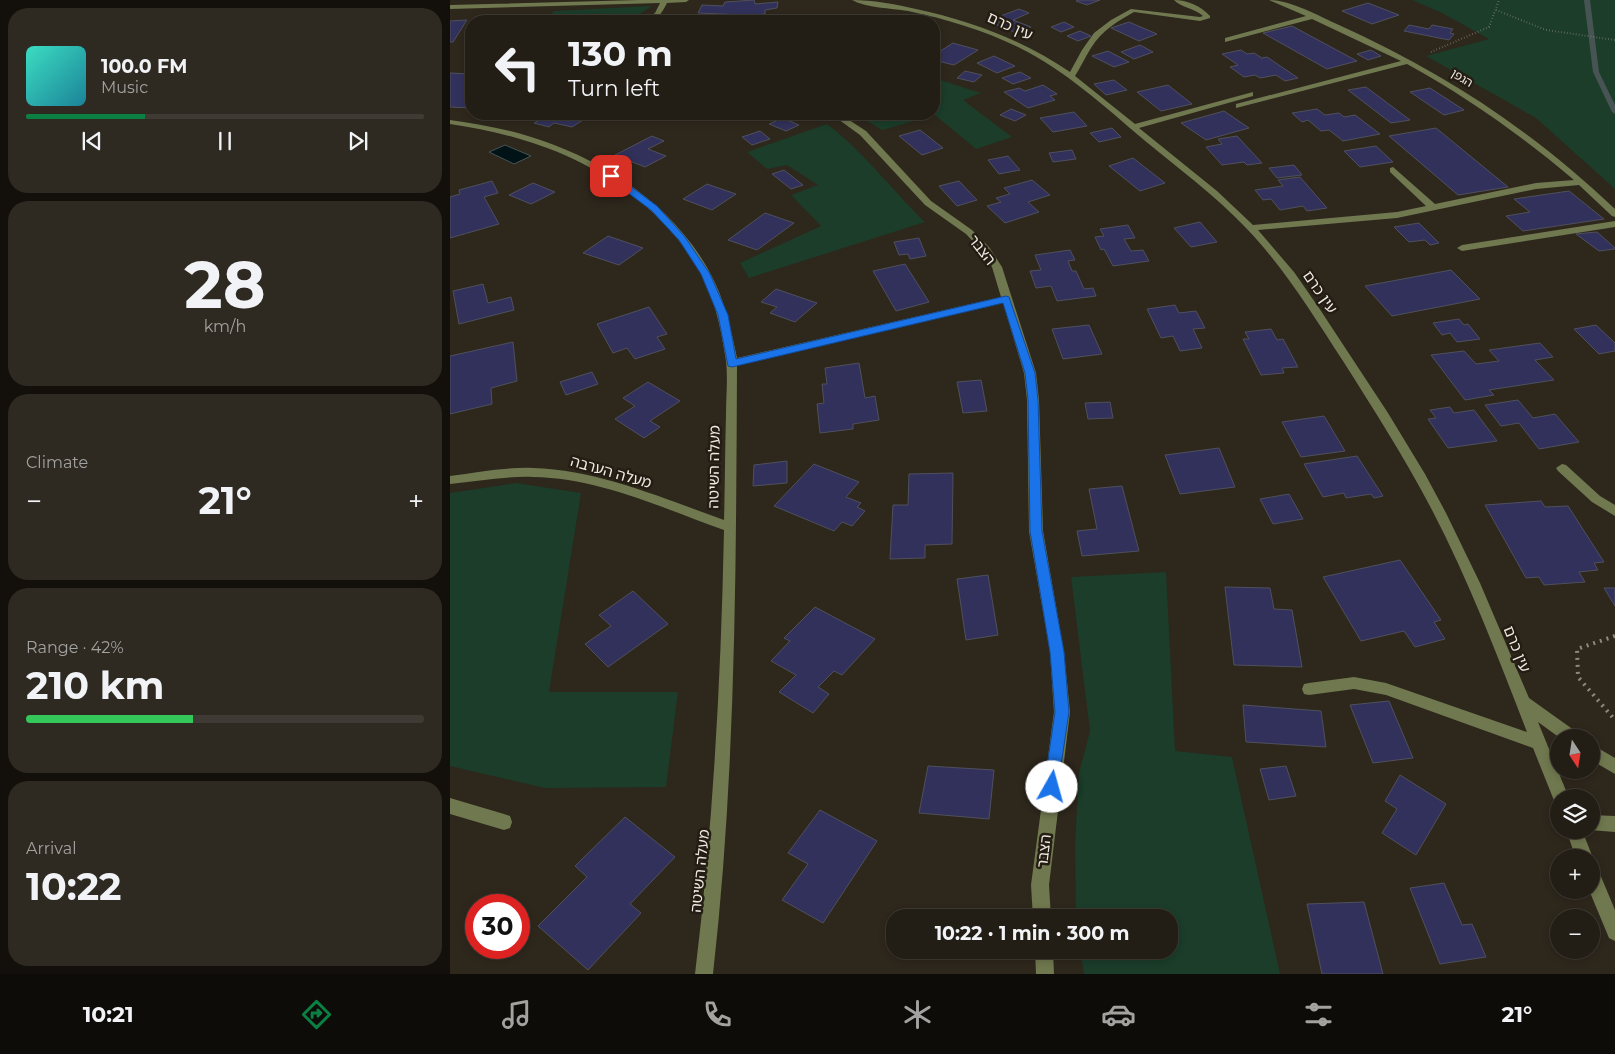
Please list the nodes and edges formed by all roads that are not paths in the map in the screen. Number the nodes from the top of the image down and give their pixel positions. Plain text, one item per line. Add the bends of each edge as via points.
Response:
1 (686, 0) edge
2 (855, 0) edge
3 (1176, 0) edge
4 (1272, 0) edge
5 (664, 1) junction
6 (450, 7) edge
7 (656, 15) edge
8 (933, 15) edge
9 (1314, 16) junction
10 (940, 17) edge
11 (1228, 40) dead end
12 (1409, 61) junction
13 (1071, 77) junction
14 (1254, 93) dead end
15 (1239, 106) dead end
16 (844, 120) edge
17 (450, 122) edge
18 (1133, 127) junction
19 (1393, 170) dead end
20 (1582, 182) junction
21 (1432, 207) junction
22 (1615, 214) edge
23 (1615, 224) edge
24 (1251, 228) junction
25 (1462, 248) dead end
26 (1006, 299) junction
27 (732, 363) junction
28 (1562, 468) dead end
29 (450, 480) edge
30 (1615, 511) edge
31 (730, 527) junction
32 (1310, 689) dead end
33 (1522, 702) junction
34 (1560, 729) edge
35 (1539, 743) junction
36 (1600, 756) edge
37 (1615, 767) edge
38 (1557, 789) edge
39 (450, 806) edge
40 (504, 822) dead end
41 (1600, 823) edge
42 (1615, 824) edge
43 (1600, 895) edge
44 (1041, 909) edge
45 (1615, 932) edge
46 (1044, 959) edge
47 (704, 974) edge
48 (1045, 974) edge

1 - 5 street
2 - 8 street, עין כרם
3 - 13 street via 1200,8 1208,17 1200,20 1133,10 1099,33
4 - 9 street, הגפן
5 - 6 street
5 - 7 street
9 - 11 street
9 - 12 street, הגפן
10 - 13 street, עין כרם via 987,31 1040,56
12 - 15 street
12 - 20 street, הגפן via 1488,108
13 - 18 street, עין כרם
14 - 18 street
16 - 26 street, הצבר via 862,133 928,204 986,249 997,267
17 - 27 street, מעלה השיטה via 476,124 552,146 623,183 654,208 682,238 706,274 723,315
18 - 24 street, עין כרם
19 - 21 street
20 - 21 street via 1536,186
20 - 22 street, הגפן
21 - 24 street via 1398,215
23 - 25 street
24 - 33 street, עין כרם via 1311,304 1407,455 1462,560
26 - 27 street
26 - 44 street, הצבר via 1030,373 1036,531 1061,694 1062,712 1040,885
27 - 31 street, מעלה השיטה
28 - 30 street via 1596,499
29 - 31 street, מעלה הערבה via 521,472 569,476
31 - 47 street, מעלה השיטה via 726,741 718,857
32 - 35 street via 1354,682 1386,689
33 - 34 street
33 - 35 street, עין כרם
35 - 38 street, עין כרם
36 - 37 street
39 - 40 street
41 - 42 street
43 - 45 street
46 - 48 street

